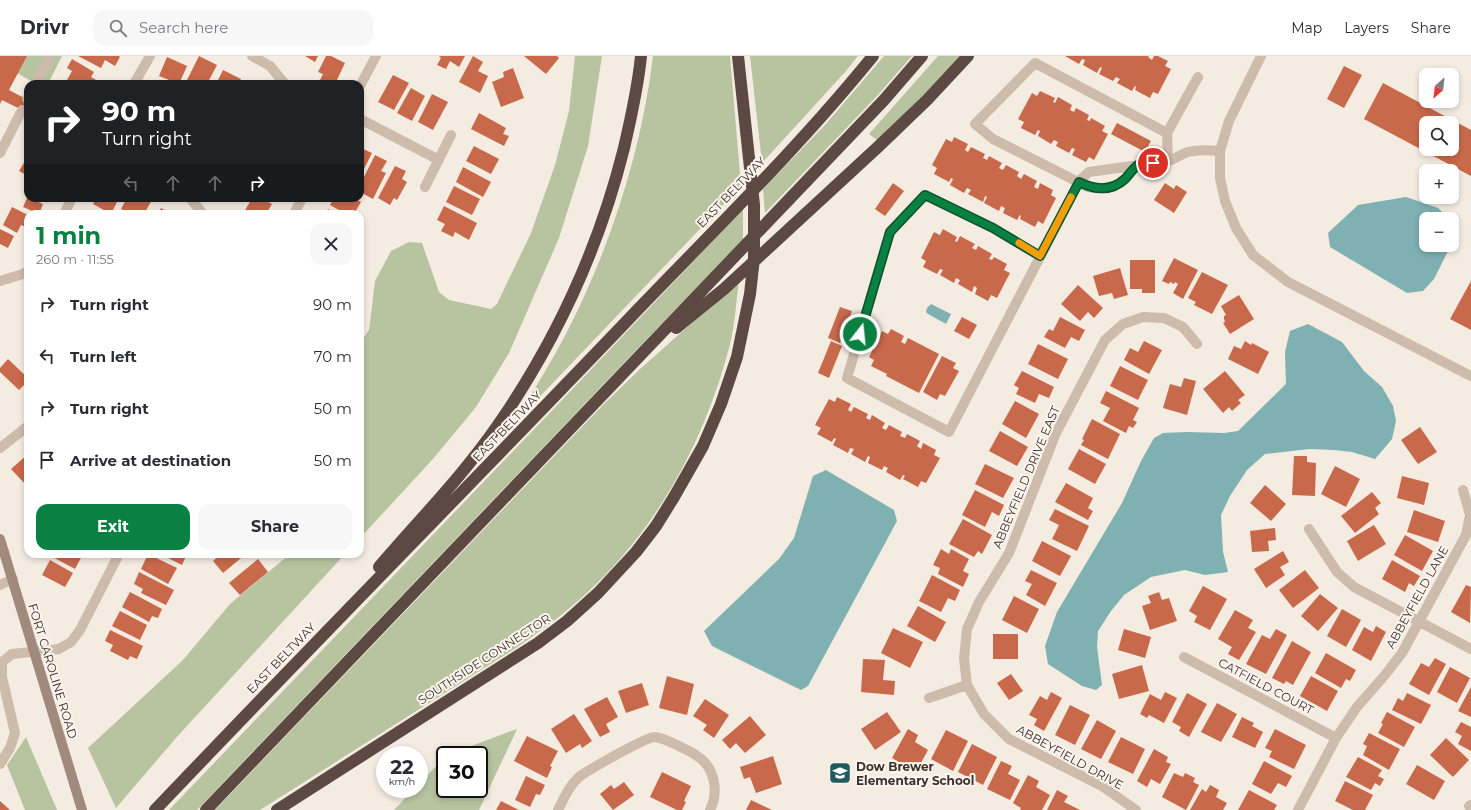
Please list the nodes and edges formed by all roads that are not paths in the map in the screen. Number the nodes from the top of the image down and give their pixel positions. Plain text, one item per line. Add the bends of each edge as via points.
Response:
1 (50, 56) edge
2 (150, 56) edge
3 (252, 56) edge
4 (376, 56) edge
5 (641, 56) edge
6 (738, 56) edge
7 (873, 56) edge
8 (922, 56) edge
9 (968, 56) edge
10 (1261, 56) edge
11 (1198, 77) dead end
12 (37, 80) edge
13 (136, 80) edge
14 (281, 80) edge
15 (363, 80) edge
16 (22, 110) dead end
17 (364, 121) edge
18 (1167, 133) junction
19 (451, 136) dead end
20 (1220, 151) junction
21 (0, 153) edge
22 (439, 160) junction
23 (1168, 161) junction
24 (1138, 165) junction
25 (1079, 182) junction
26 (425, 187) dead end
27 (193, 202) edge
28 (200, 210) edge
29 (1040, 256) junction
30 (24, 273) edge
31 (0, 281) edge
32 (1197, 344) dead end
33 (634, 362) junction
34 (1471, 376) edge
35 (24, 429) edge
36 (0, 448) edge
37 (1464, 490) dead end
38 (1309, 529) dead end
39 (0, 539) edge
40 (117, 558) edge
41 (12, 580) junction
42 (0, 584) edge
43 (1420, 622) junction
44 (311, 646) junction
45 (1471, 649) edge
46 (34, 652) junction
47 (1184, 657) dead end
48 (966, 685) junction
49 (929, 698) dead end
50 (1336, 738) junction
51 (0, 764) edge
52 (82, 810) edge
53 (155, 810) edge
54 (206, 810) edge
55 (277, 810) edge
56 (558, 810) edge
57 (710, 810) edge
58 (1136, 810) edge
59 (1298, 810) edge

1 - 12 street
2 - 13 street
3 - 14 street via 270,66
4 - 15 street
5 - 44 highway via 633,111 606,211 562,319 498,425 464,470
6 - 55 highway, SOUTHSIDE CONNECTOR via 755,220 753,272 734,363 721,404 703,446 674,498 636,552 598,593 567,621 538,643
7 - 44 highway, EAST BELTWAY via 755,188 442,514
8 - 33 highway via 884,100
9 - 33 highway via 879,146 730,284
10 - 20 street via 1229,121
11 - 18 street
16 - 21 street
17 - 22 street
18 - 23 street
18 - 25 street via 1036,63 975,124 993,139
19 - 22 street
20 - 23 street via 1187,152
20 - 34 street via 1220,178 1225,201 1236,228 1252,254 1288,282
22 - 26 street
23 - 24 street
24 - 25 street via 1088,172
24 - 25 street via 1112,188 1098,189
25 - 29 street
27 - 28 street
29 - 29 street via 949,432 847,378 890,232 925,195 993,228
30 - 31 street
32 - 48 street, ABBEYFIELD DRIVE EAST via 1183,327 1164,318 1143,316 1123,324 1105,340 1056,433 1009,553 979,602 967,629 964,658
33 - 54 highway
35 - 36 street
37 - 43 street, ABBEYFIELD LANE via 1470,515 1466,536
38 - 43 street via 1337,572 1354,587
39 - 41 street, FORT CAROLINE ROAD
40 - 46 street via 80,630 71,642 59,649
41 - 42 street
41 - 46 street, FORT CAROLINE ROAD
43 - 45 street
43 - 50 street, ABBEYFIELD LANE via 1402,653 1357,707
44 - 53 highway, EAST BELTWAY
46 - 51 street via 12,654 2,662 2,677 15,733 10,748
46 - 52 street, FORT CAROLINE ROAD
47 - 50 street, CATFIELD COURT
48 - 49 street
48 - 58 street, ABBEYFIELD DRIVE via 984,714 1009,739 1102,786
50 - 59 street, ABBEYFIELD LANE
56 - 57 street via 568,789 580,776 638,742 654,737 673,742 698,756 712,772 715,786

